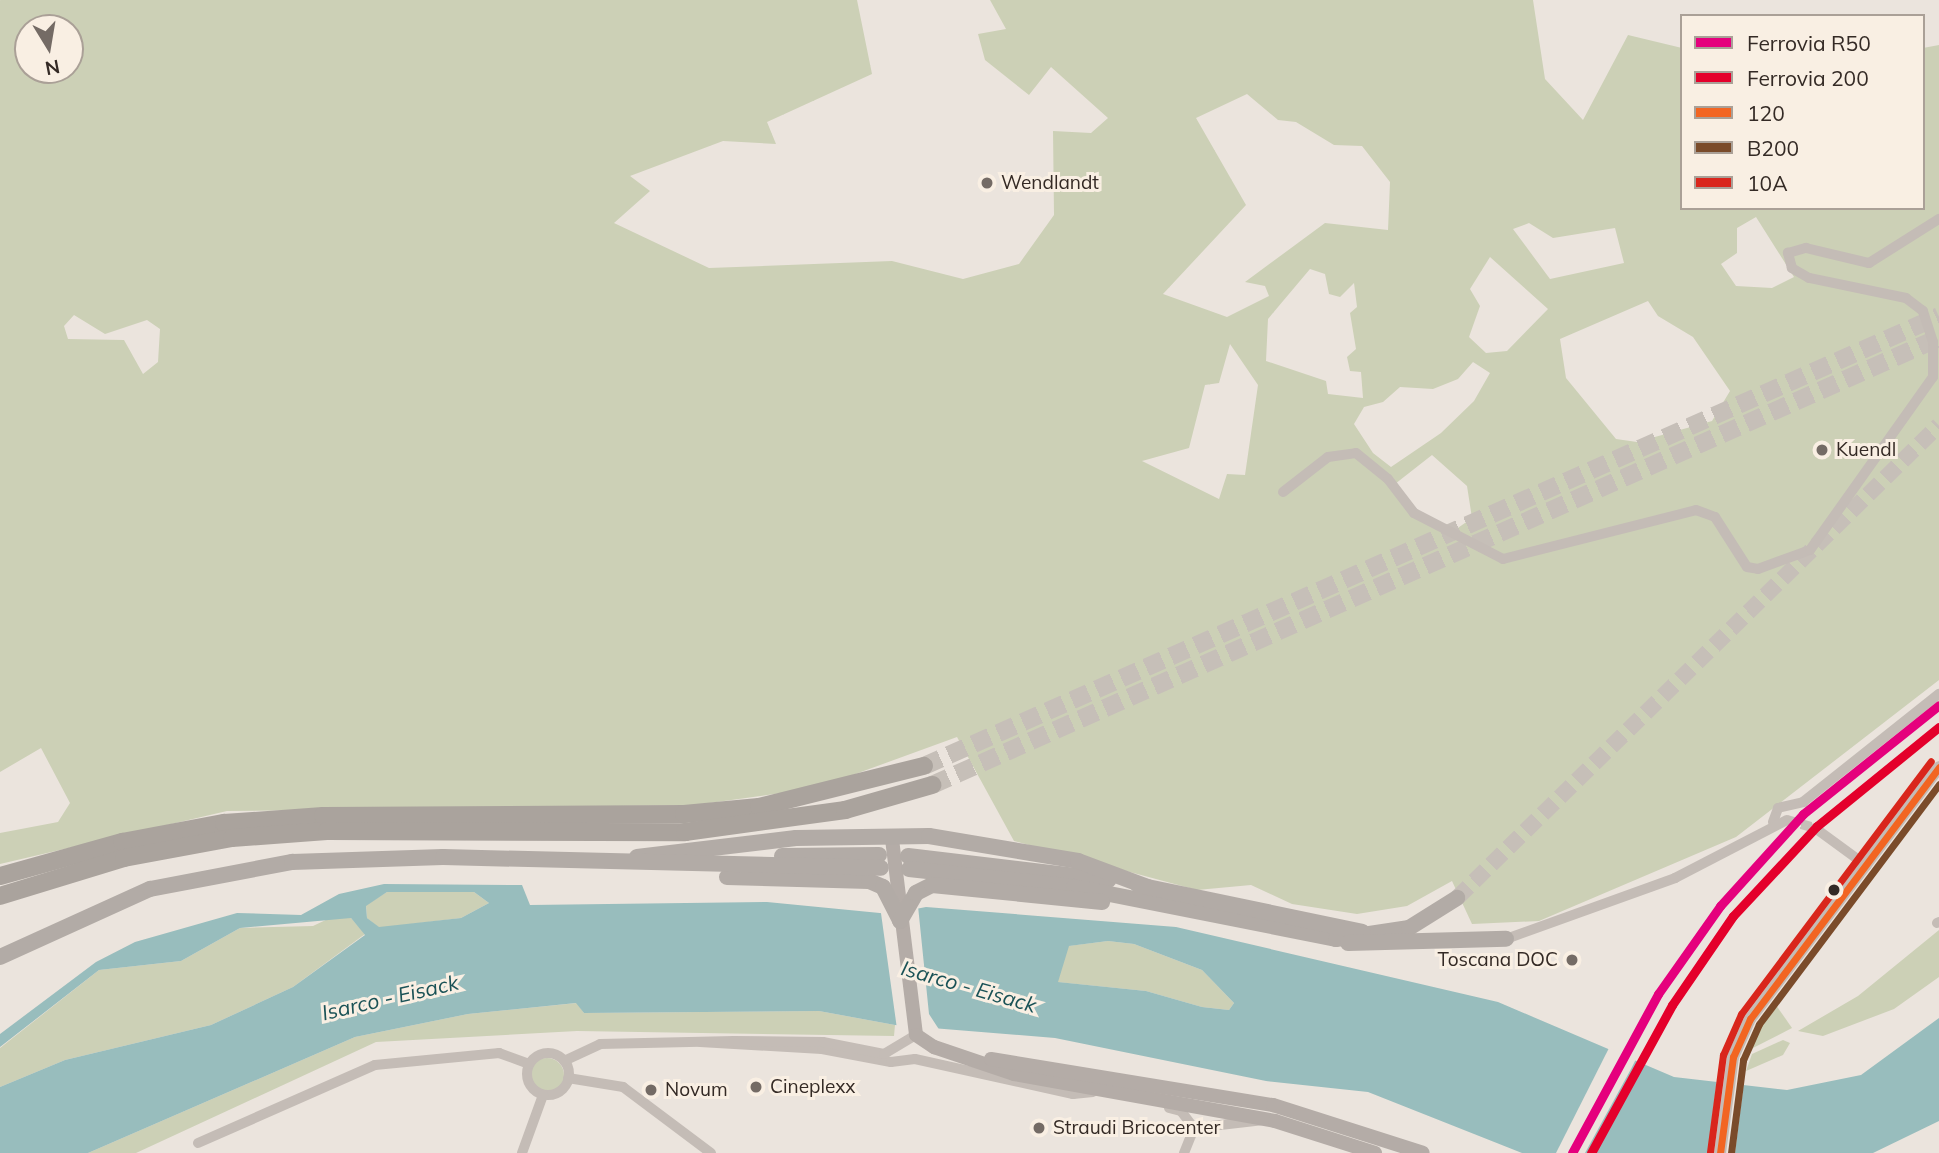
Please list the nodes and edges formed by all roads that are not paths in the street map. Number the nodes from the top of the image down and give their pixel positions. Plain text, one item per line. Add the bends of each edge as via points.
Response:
1 (1939, 219) edge
2 (1283, 492) dead end
3 (1939, 694) edge
4 (924, 766) tunnel mouth
5 (1939, 767) edge
6 (932, 785) tunnel mouth
7 (1787, 820) tunnel mouth
8 (1773, 822) junction
9 (1815, 828) tunnel mouth
10 (886, 852) junction
11 (638, 861) junction
12 (1867, 866) junction
13 (0, 876) edge
14 (1148, 887) junction
15 (0, 896) edge
16 (1457, 898) tunnel mouth
17 (1174, 909) junction
18 (900, 921) junction
19 (1371, 934) junction
20 (1336, 939) junction
21 (1506, 939) joint
22 (0, 957) edge
23 (916, 1035) junction
24 (701, 1042) junction
25 (962, 1055) junction
26 (564, 1061) junction
27 (529, 1064) junction
28 (568, 1078) junction
29 (1102, 1091) junction
30 (543, 1095) junction
31 (1122, 1095) junction
32 (1266, 1119) junction
33 (1194, 1128) junction
34 (198, 1143) dead end
35 (522, 1153) edge
36 (711, 1153) edge
37 (1184, 1153) edge
38 (1375, 1153) edge
39 (1423, 1153) edge
40 (1720, 1153) edge

1 - 2 street via 1869,263 1806,248 1788,253 1792,268 1809,278 1906,298 1923,311 1933,342 1933,377 1810,550 1758,569 1747,567 1715,517 1696,510 1503,559 1414,513 1388,479 1356,453 1328,457
3 - 8 street via 1803,802 1778,808
4 - 13 highway via 759,807 684,814 323,816 224,823 122,842
5 - 12 street
6 - 15 highway via 845,810 685,832 327,831 232,838 124,858
7 - 8 street
8 - 21 street via 1737,850 1675,878
9 - 12 street
10 - 11 main road
10 - 11 main road via 796,838
10 - 14 main road via 929,836 1078,861
10 - 18 main road
11 - 18 main road via 672,875 855,881 883,887
11 - 22 main road via 292,862 150,889
12 - 40 street via 1750,1019 1732,1063
14 - 17 main road via 909,862 1060,885
14 - 19 main road
16 - 19 main road via 1409,928
17 - 18 main road via 939,885 916,893
17 - 20 main road
18 - 23 main road
19 - 20 main road
20 - 21 main road via 1376,946
23 - 24 street via 884,1054 802,1040
23 - 25 main road
24 - 26 street via 600,1044
24 - 29 street via 822,1049 891,1062 915,1059 1073,1094
25 - 29 main road via 1014,1074
25 - 39 main road via 1273,1105
26 - 27 street via 551,1053
26 - 28 street
27 - 30 street via 528,1083
27 - 34 street via 486,1053 375,1065
28 - 30 street via 556,1093
28 - 36 street via 623,1087
29 - 31 main road
30 - 35 street via 539,1121
31 - 32 main road
31 - 33 street via 1181,1111
32 - 33 street
32 - 38 main road
33 - 37 street

